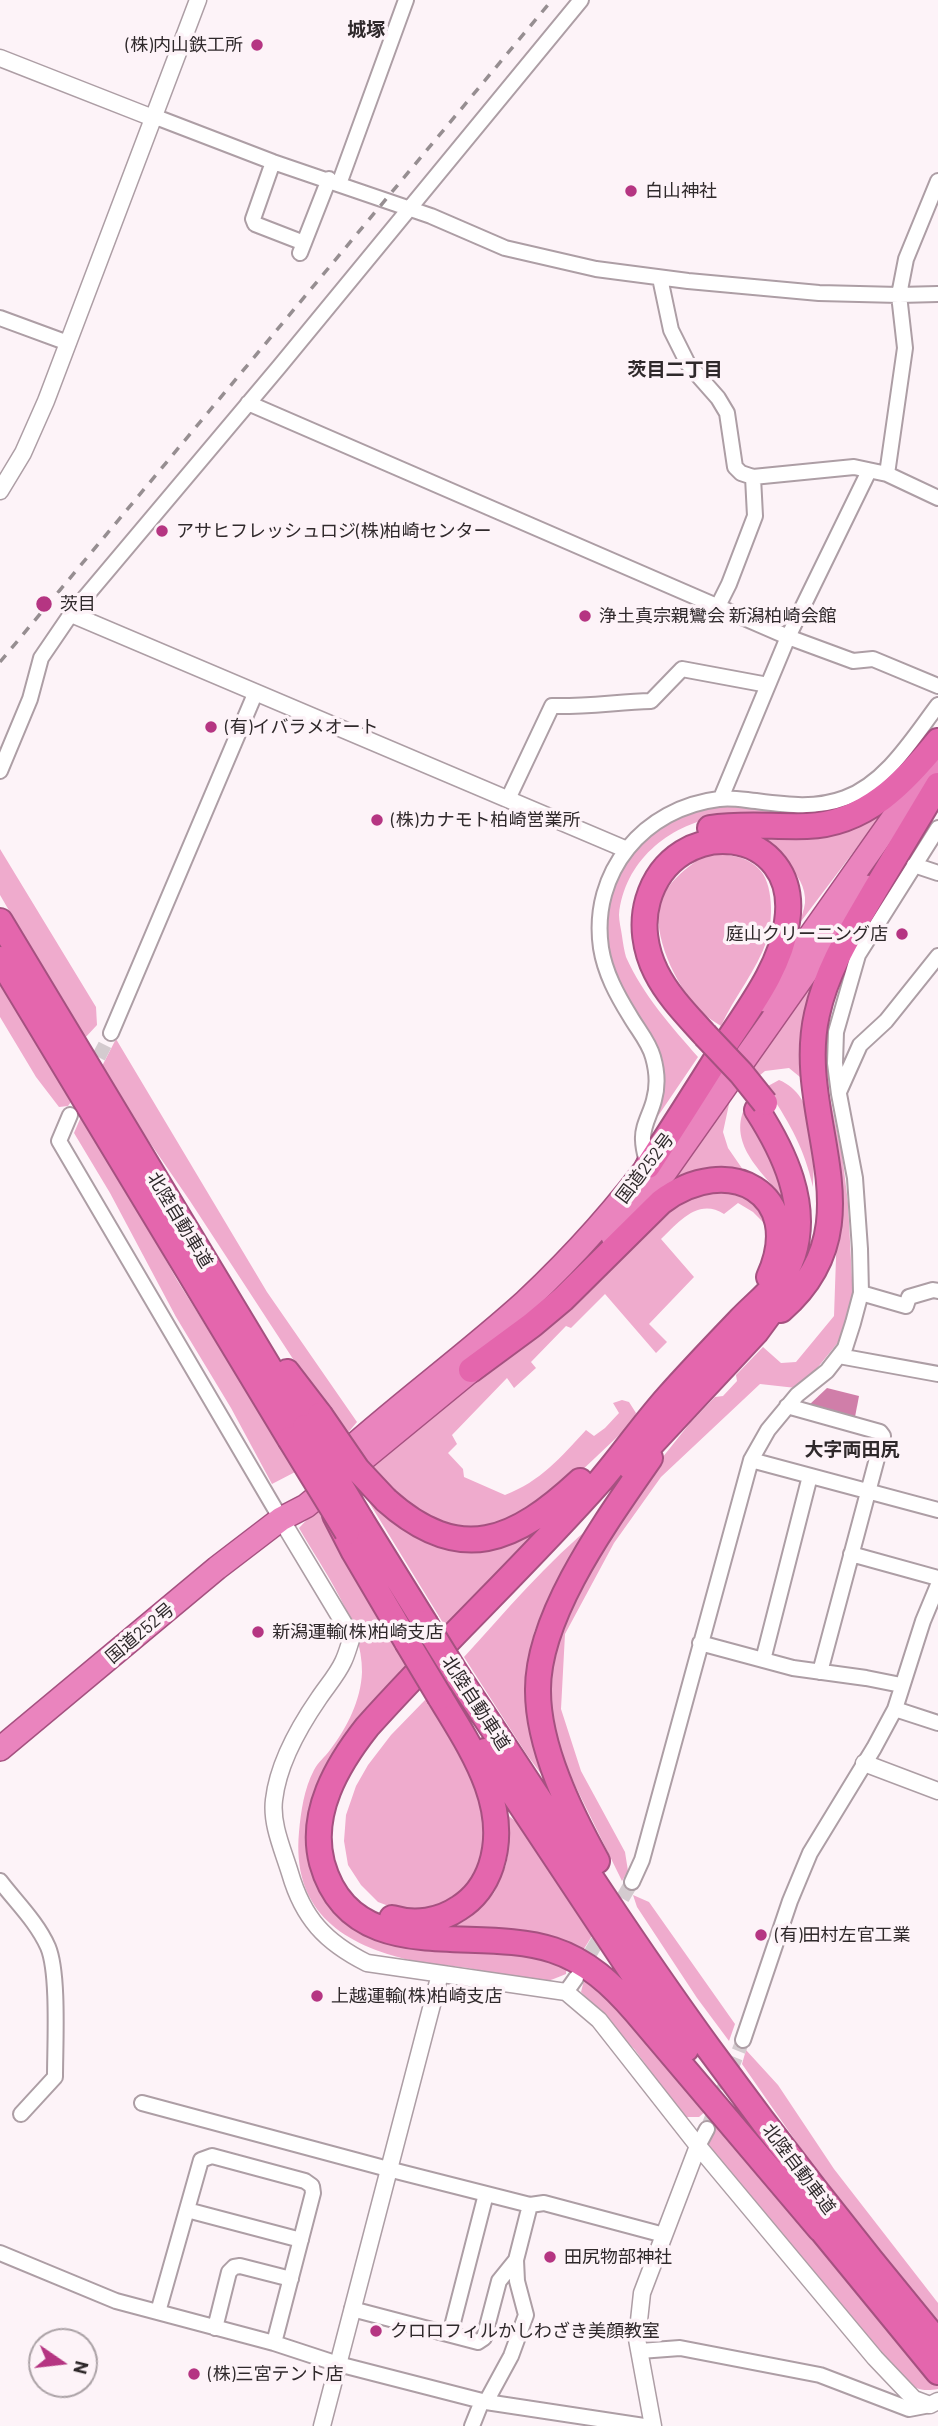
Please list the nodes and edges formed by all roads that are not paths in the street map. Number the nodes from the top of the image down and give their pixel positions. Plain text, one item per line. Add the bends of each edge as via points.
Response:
1 (198, 0) edge
2 (406, 0) edge
3 (581, 0) edge
4 (0, 58) edge
5 (153, 118) junction
6 (273, 162) junction
7 (334, 181) junction
8 (938, 181) edge
9 (408, 208) junction
10 (660, 278) junction
11 (938, 294) edge
12 (899, 295) junction
13 (0, 318) edge
14 (68, 343) junction
15 (248, 403) junction
16 (869, 471) junction
17 (887, 474) junction
18 (753, 477) junction
19 (0, 491) edge
20 (938, 498) edge
21 (717, 608) junction
22 (71, 614) junction
23 (788, 637) junction
24 (768, 685) junction
25 (938, 686) edge
26 (256, 694) junction
27 (938, 705) edge
28 (938, 741) edge
29 (938, 754) edge
30 (0, 771) edge
31 (938, 784) edge
32 (508, 799) junction
33 (721, 799) junction
34 (938, 828) edge
35 (625, 849) junction
36 (914, 865) junction
37 (938, 873) edge
38 (0, 921) edge
39 (938, 956) edge
40 (0, 958) edge
41 (111, 1032) tunnel mouth
42 (701, 1039) junction
43 (839, 1094) junction
44 (70, 1115) dead end
45 (648, 1166) junction
46 (938, 1291) edge
47 (861, 1293) junction
48 (749, 1325) junction
49 (839, 1356) junction
50 (471, 1370) junction
51 (938, 1374) edge
52 (675, 1405) junction
53 (787, 1406) junction
54 (305, 1427) junction
55 (751, 1460) junction
56 (810, 1476) junction
57 (868, 1492) junction
58 (938, 1510) edge
59 (281, 1518) junction
60 (351, 1528) junction
61 (851, 1555) junction
62 (938, 1578) edge
63 (938, 1585) edge
64 (700, 1643) junction
65 (762, 1660) junction
66 (820, 1672) junction
67 (901, 1685) junction
68 (448, 1689) junction
69 (895, 1709) junction
70 (938, 1723) edge
71 (0, 1749) edge
72 (864, 1763) junction
73 (938, 1791) edge
74 (0, 1881) edge
75 (632, 1882) tunnel mouth
76 (440, 1974) junction
77 (576, 1978) tunnel mouth
78 (566, 1992) junction
79 (743, 2040) tunnel mouth
80 (142, 2102) dead end
81 (20, 2114) dead end
82 (707, 2129) tunnel mouth
83 (769, 2129) junction
84 (698, 2146) junction
85 (388, 2169) junction
86 (486, 2194) junction
87 (530, 2205) junction
88 (187, 2210) junction
89 (820, 2229) junction
90 (664, 2235) junction
91 (300, 2240) junction
92 (0, 2253) edge
93 (516, 2260) junction
94 (291, 2279) junction
95 (352, 2309) junction
96 (158, 2312) junction
97 (215, 2328) junction
98 (450, 2334) junction
99 (938, 2342) edge
100 (274, 2343) junction
101 (640, 2351) junction
102 (338, 2364) junction
103 (938, 2372) edge
104 (484, 2401) junction
105 (934, 2403) edge
106 (322, 2426) edge
107 (472, 2426) edge
108 (644, 2426) edge
109 (653, 2426) edge

1 - 5 street
2 - 7 street
3 - 9 street
4 - 5 street
5 - 6 street
5 - 14 street
6 - 7 street
6 - 7 street via 253,219 255,225 302,248
7 - 9 street
8 - 12 street via 906,260
9 - 10 street via 505,248
9 - 15 street
10 - 12 street via 820,293
10 - 18 street via 671,330 688,364 727,413 735,467
11 - 12 street
12 - 17 street via 905,348
13 - 14 street
14 - 19 street via 23,453
15 - 21 street
15 - 22 street
16 - 17 street
16 - 18 street via 854,467
16 - 23 street
17 - 20 street
18 - 21 street via 755,516
21 - 23 street
22 - 26 street
22 - 30 street via 41,658 30,699
23 - 24 street
23 - 25 street via 852,660 873,659
24 - 32 street via 682,669 651,701 552,706
24 - 33 street
26 - 32 street
26 - 41 street
27 - 33 street via 890,766 848,797 795,806
28 - 42 highway via 903,781 859,813 810,826 704,829 677,841 655,860 635,901 634,944 651,988
29 - 45 highway, 国道252号
31 - 48 highway via 841,947 813,1033 816,1100 829,1178 829,1227 822,1254 810,1280 790,1302
31 - 50 highway, 国道252号 via 639,1205 560,1292
32 - 35 street
33 - 35 street via 659,820
34 - 36 street
35 - 45 street via 604,898 601,947 607,973 654,1062 657,1084 642,1143
36 - 37 street
36 - 43 street via 858,955 836,1032
38 - 54 highway, 北陸自動車道
39 - 43 street via 886,1021 860,1045
40 - 54 highway, 北陸自動車道
42 - 45 highway via 655,971 646,942 645,908 656,880 674,858 699,844 739,842 764,854 782,876 788,905 783,939 757,995
42 - 48 highway, bridge via 741,1073 784,1134 805,1189 809,1223 794,1279
43 - 47 street via 855,1178
44 - 59 street via 59,1141
45 - 59 highway, 国道252号 via 554,1275 356,1443
46 - 47 street via 909,1297 906,1306
47 - 49 street
48 - 50 highway via 773,1267 777,1218 765,1198 744,1183 704,1180 662,1202 562,1299
48 - 52 highway
49 - 51 street
49 - 53 street
50 - 59 highway, 国道252号 via 306,1506
52 - 54 highway, bridge via 542,1515 512,1531 469,1540 413,1522
52 - 68 highway via 377,1736 353,1770 336,1817 337,1863 360,1899 378,1913 399,1920 427,1921 459,1909 483,1884 494,1855 497,1825 486,1782
52 - 83 highway via 565,1597 547,1637 537,1689 541,1729 557,1774 614,1893
52 - 89 highway via 355,1743 323,1805 320,1854 339,1897 383,1929 428,1939 534,1944 587,1966 621,1994
53 - 55 street
53 - 57 street via 880,1432 883,1437
54 - 60 highway, 北陸自動車道, bridge
54 - 60 highway, 北陸自動車道, bridge via 329,1502
55 - 56 street
55 - 64 street
56 - 57 street
56 - 65 street
57 - 58 street
57 - 61 street
59 - 71 highway, 国道252号
59 - 76 street via 352,1637 344,1661 294,1739 274,1801 276,1827 293,1885 317,1928 344,1951 367,1963
60 - 68 highway, 北陸自動車道, bridge
61 - 62 street
61 - 66 street
63 - 67 street
64 - 65 street
64 - 75 street via 642,1860
65 - 66 street
66 - 67 street
67 - 69 street
68 - 83 highway, 北陸自動車道
68 - 89 highway, 北陸自動車道 via 631,1970
69 - 70 street
69 - 72 street
72 - 73 street
72 - 79 street via 810,1853
74 - 81 street via 40,1932 54,1973 55,2077
76 - 78 street
76 - 85 street
77 - 78 street
78 - 84 street via 599,2020
80 - 85 street
82 - 84 street
83 - 99 highway, 北陸自動車道
84 - 90 street
84 - 105 street via 875,2358 914,2399
85 - 86 street
85 - 95 street
86 - 87 street
86 - 98 street
87 - 90 street via 544,2203
87 - 93 street
88 - 91 street
88 - 91 street via 201,2160 212,2156 312,2186
88 - 96 street
89 - 103 highway, 北陸自動車道
90 - 101 street via 642,2293
91 - 94 street
92 - 96 street via 116,2301
93 - 98 street via 499,2281 484,2338 478,2342
93 - 104 street via 527,2315 511,2356
94 - 97 street via 234,2267
94 - 100 street
95 - 98 street
95 - 102 street
96 - 97 street
97 - 100 street
100 - 102 street
101 - 105 street via 680,2348 820,2375 909,2409
101 - 109 street
102 - 104 street
102 - 106 street
104 - 107 street
104 - 108 street

